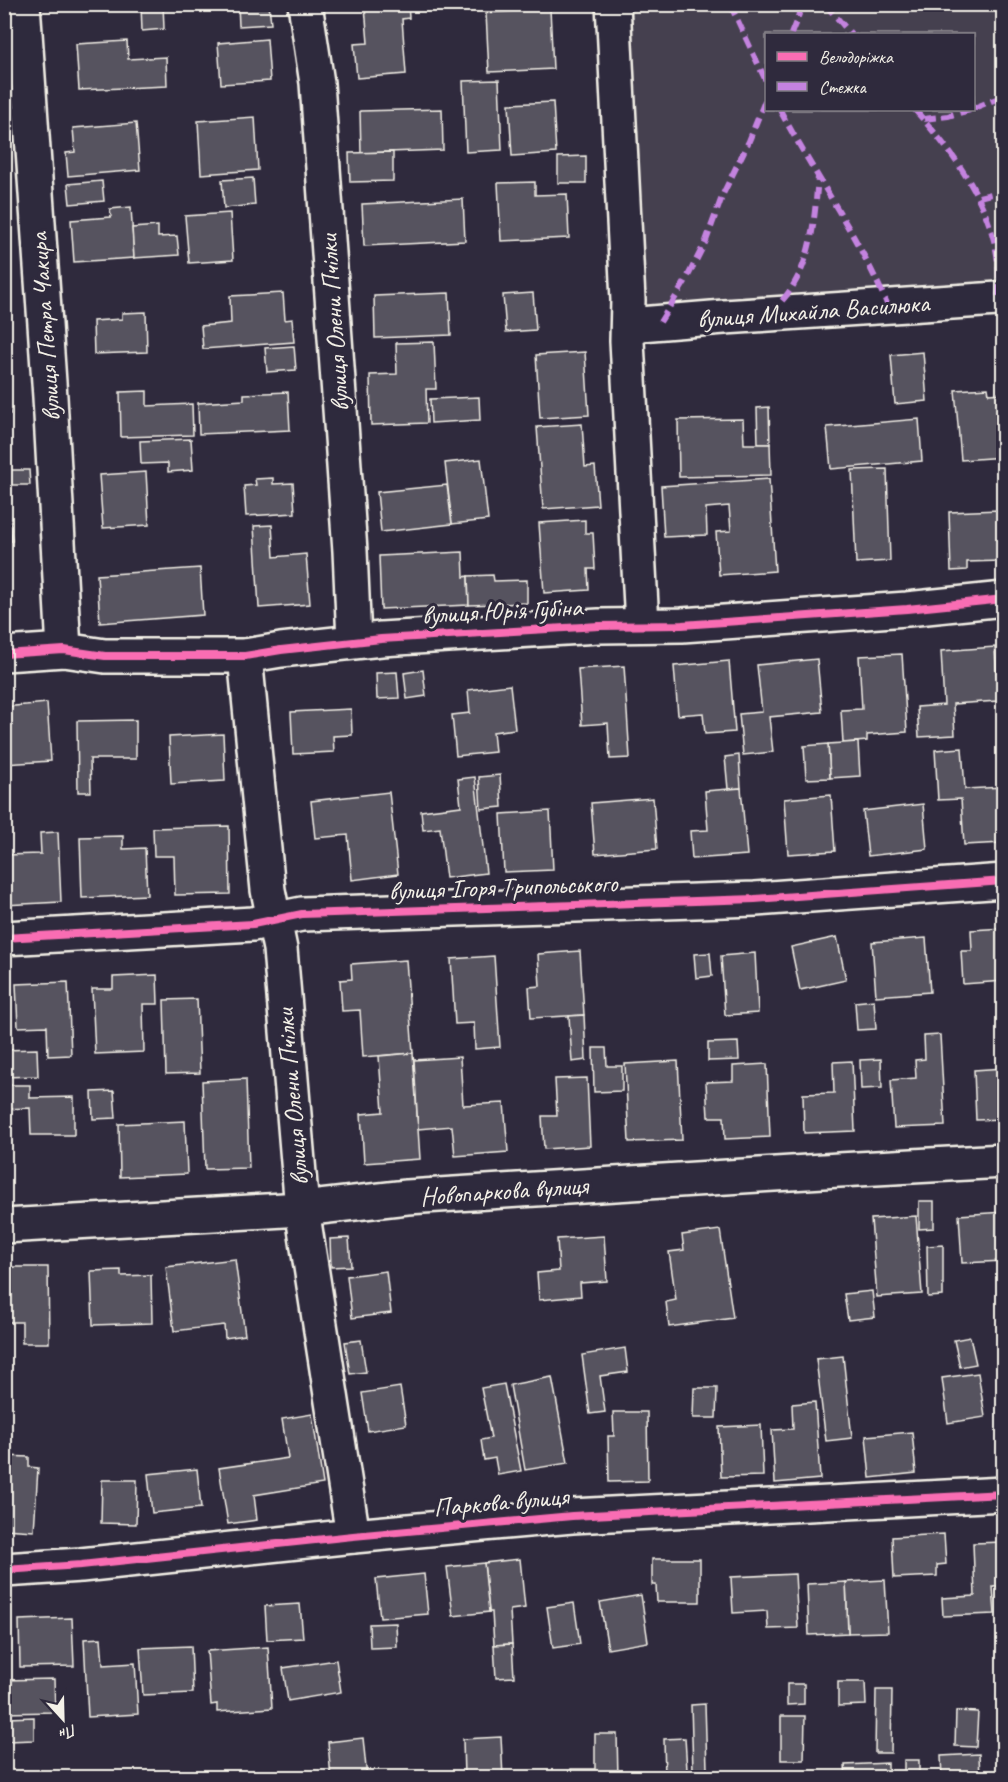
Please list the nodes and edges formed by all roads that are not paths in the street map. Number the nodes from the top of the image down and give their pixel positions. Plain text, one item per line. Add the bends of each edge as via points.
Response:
1 (23, 4) edge
2 (305, 4) edge
3 (613, 4) edge
4 (998, 299) dead end
5 (628, 325) junction
6 (1004, 599) edge
7 (642, 625) junction
8 (354, 641) junction
9 (64, 650) junction
10 (4, 654) edge
11 (245, 656) junction
12 (1004, 880) edge
13 (274, 920) junction
14 (4, 938) edge
15 (1004, 1161) edge
16 (302, 1209) junction
17 (4, 1226) edge
18 (1004, 1494) edge
19 (353, 1536) junction
20 (4, 1570) edge

1 - 9 street, вулиця Петра Чакира
2 - 8 street, вулиця Олени Пчілки via 318,94
3 - 5 street
4 - 5 street, вулиця Михайла Василюка
5 - 7 street
6 - 7 street, вулиця Юрія Губіна via 895,610
7 - 8 street, вулиця Юрія Губіна
8 - 11 street, вулиця Юрія Губіна
9 - 10 street, вулиця Юрія Губіна
9 - 11 street, вулиця Юрія Губіна via 105,656
11 - 13 street, вулиця Олени Пчілки
12 - 13 street, вулиця Ігоря Трипольського via 755,899 302,914
13 - 14 street, вулиця Ігоря Трипольського
13 - 16 street, вулиця Олени Пчілки via 280,949
15 - 16 street, Новопаркова вулиця via 406,1197
16 - 17 street, Новопаркова вулиця
16 - 19 street, вулиця Олени Пчілки
18 - 19 street, Паркова вулиця via 572,1516
19 - 20 street, Паркова вулиця

